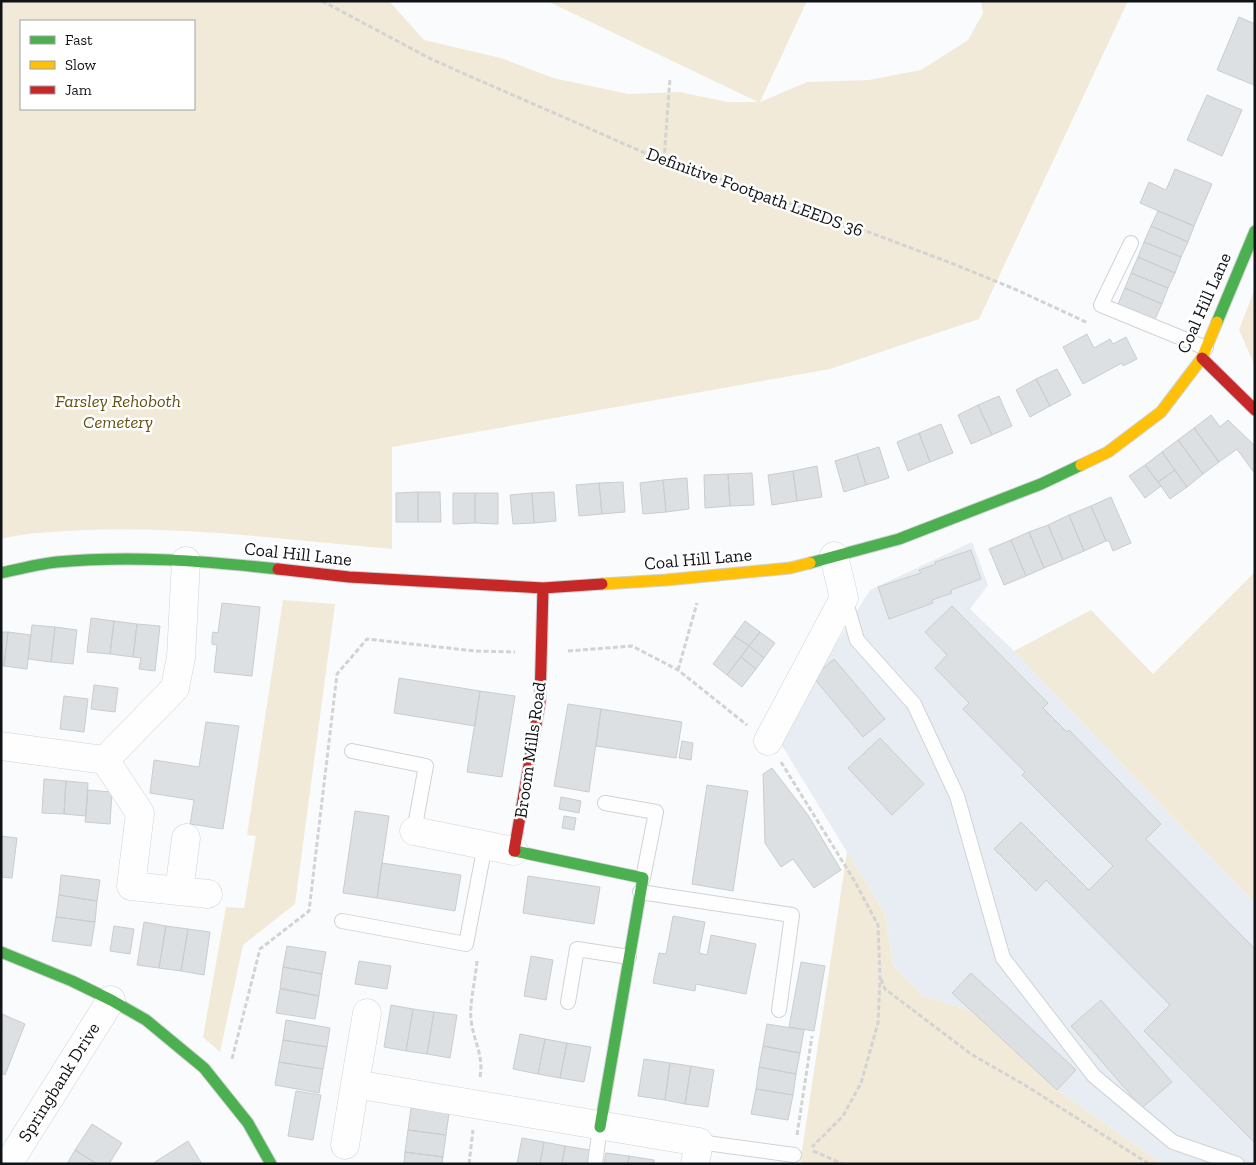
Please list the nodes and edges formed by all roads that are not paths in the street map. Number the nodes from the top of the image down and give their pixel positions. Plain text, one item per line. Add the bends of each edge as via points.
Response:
1 (1255, 231) edge
2 (1131, 243) dead end
3 (1204, 353) junction
4 (1255, 410) edge
5 (834, 556) junction
6 (186, 561) junction
7 (1, 573) edge
8 (543, 588) junction
9 (844, 598) junction
10 (768, 741) road end
11 (1, 746) edge
12 (352, 751) dead end
13 (105, 760) junction
14 (605, 804) dead end
15 (414, 832) joint
16 (186, 838) dead end
17 (485, 845) junction
18 (514, 851) junction
19 (643, 878) junction
20 (178, 891) junction
21 (640, 892) junction
22 (208, 894) dead end
23 (342, 921) dead end
24 (1, 952) edge
25 (629, 957) junction
26 (111, 1000) junction
27 (568, 1002) dead end
28 (778, 1010) dead end
29 (367, 1012) dead end
30 (355, 1084) junction
31 (600, 1127) junction
32 (344, 1144) dead end
33 (697, 1153) edge
34 (794, 1156) road end
35 (8, 1164) edge
36 (271, 1164) edge
37 (595, 1164) edge
38 (1237, 1164) edge

1 - 3 street, Coal Hill Lane
2 - 3 lane via 1101,305
3 - 4 street
3 - 5 street, Coal Hill Lane via 1161,412 1108,452 1041,484 899,539
5 - 8 street, Coal Hill Lane via 790,568
5 - 9 street
6 - 7 street, Coal Hill Lane via 56,562
6 - 8 street, Coal Hill Lane via 349,577
6 - 13 street via 181,657 176,688
8 - 18 street, Broom Mills Road via 540,702
9 - 10 street
9 - 38 lane via 857,640 914,704 957,796 1004,958 1094,1076 1173,1142
11 - 13 street
12 - 15 lane via 426,766
13 - 20 street via 140,813 131,886
14 - 19 lane via 656,812
15 - 17 street
16 - 20 street
17 - 18 street
17 - 23 lane via 466,944
18 - 19 street
19 - 21 street
20 - 22 street
21 - 25 street
21 - 28 lane via 792,915
24 - 26 street
25 - 27 lane via 577,949
25 - 31 street
26 - 35 street, Springbank Drive
26 - 36 street via 146,1020 204,1068 248,1123
29 - 30 street
30 - 31 street
30 - 32 street
31 - 33 street
31 - 37 lane
33 - 34 lane

